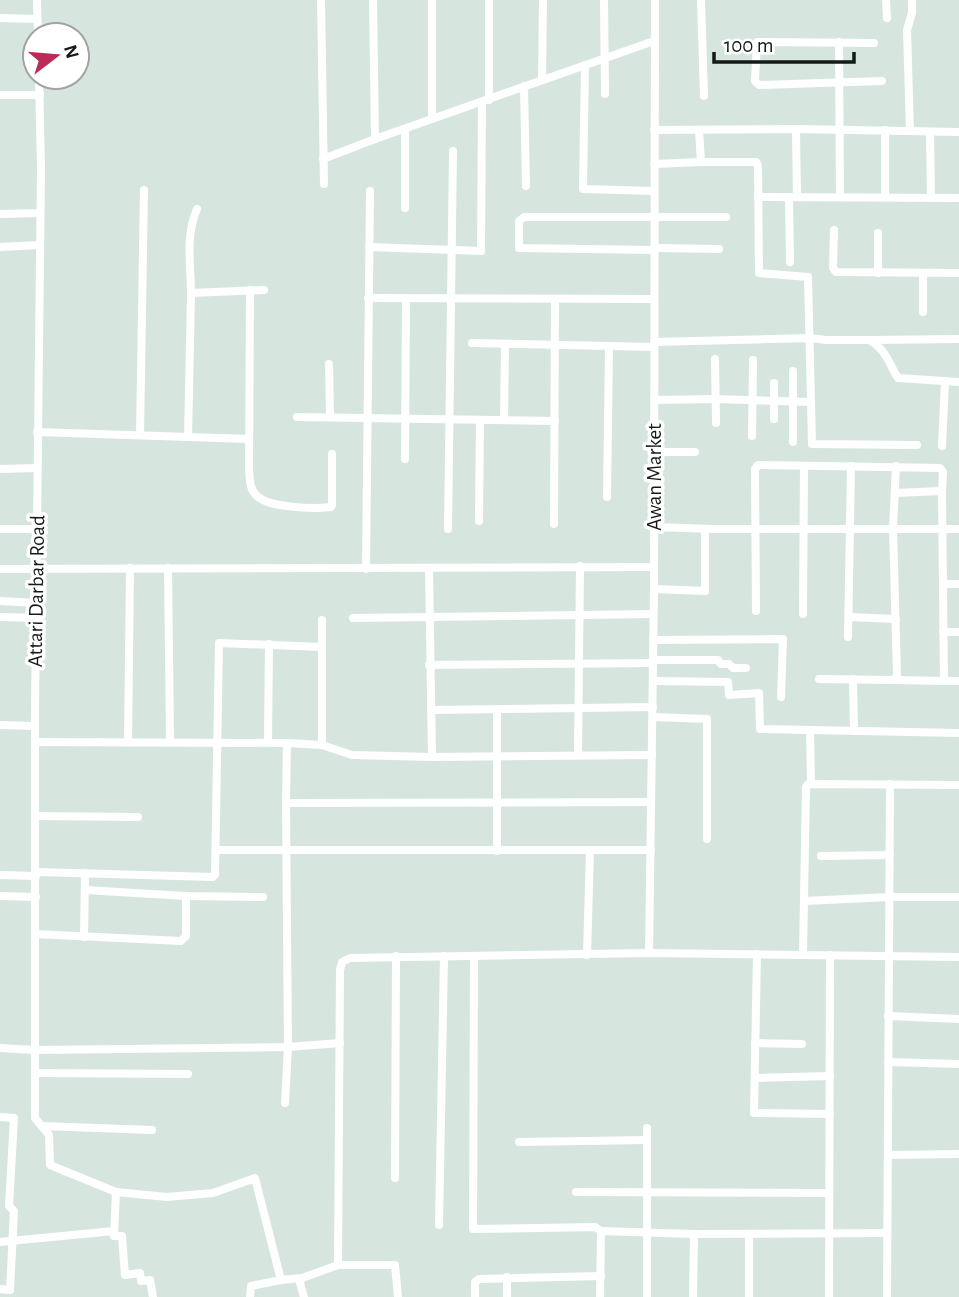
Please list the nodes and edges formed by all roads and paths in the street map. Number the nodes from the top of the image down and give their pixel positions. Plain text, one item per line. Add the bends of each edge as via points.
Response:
1 (37, 0) edge
2 (321, 0) edge
3 (373, 0) edge
4 (432, 0) edge
5 (489, 0) edge
6 (543, 0) edge
7 (604, 0) edge
8 (655, 0) edge
9 (701, 0) edge
10 (886, 0) edge
11 (912, 0) edge
12 (0, 18) edge
13 (887, 18) dead end
14 (37, 19) joint
15 (654, 41) junction
16 (839, 42) junction
17 (874, 43) dead end
18 (604, 58) junction
19 (585, 65) junction
20 (542, 80) junction
21 (882, 81) dead end
22 (839, 83) junction
23 (524, 86) junction
24 (40, 91) edge
25 (605, 94) dead end
26 (40, 95) junction
27 (0, 96) edge
28 (704, 96) dead end
29 (485, 101) junction
30 (432, 119) junction
31 (405, 129) junction
32 (796, 129) junction
33 (654, 130) junction
34 (699, 130) junction
35 (886, 130) junction
36 (839, 131) junction
37 (910, 131) junction
38 (930, 132) junction
39 (959, 132) edge
40 (375, 139) junction
41 (453, 151) dead end
42 (323, 159) junction
43 (701, 162) junction
44 (654, 164) junction
45 (324, 184) dead end
46 (526, 186) dead end
47 (144, 190) dead end
48 (370, 191) dead end
49 (654, 191) junction
50 (758, 197) junction
51 (793, 197) junction
52 (885, 197) junction
53 (840, 198) junction
54 (931, 198) junction
55 (959, 198) edge
56 (405, 208) dead end
57 (197, 209) dead end
58 (40, 213) junction
59 (0, 214) edge
60 (726, 217) dead end
61 (654, 218) junction
62 (834, 230) dead end
63 (878, 233) dead end
64 (40, 245) junction
65 (0, 247) edge
66 (369, 247) junction
67 (654, 249) junction
68 (719, 249) dead end
69 (452, 250) junction
70 (790, 262) dead end
71 (878, 273) junction
72 (923, 273) junction
73 (959, 273) edge
74 (250, 290) junction
75 (264, 290) dead end
76 (191, 293) junction
77 (368, 298) junction
78 (407, 299) junction
79 (452, 299) junction
80 (555, 299) junction
81 (654, 299) junction
82 (923, 312) dead end
83 (810, 338) junction
84 (959, 339) edge
85 (869, 340) junction
86 (472, 342) dead end
87 (555, 344) junction
88 (654, 344) junction
89 (505, 345) junction
90 (609, 346) junction
91 (715, 359) dead end
92 (753, 360) dead end
93 (329, 364) dead end
94 (793, 371) dead end
95 (945, 381) junction
96 (959, 382) edge
97 (774, 383) dead end
98 (715, 399) junction
99 (654, 400) junction
100 (754, 400) junction
101 (773, 401) junction
102 (793, 401) junction
103 (811, 402) junction
104 (297, 417) dead end
105 (330, 417) junction
106 (368, 418) junction
107 (406, 418) junction
108 (451, 419) junction
109 (774, 419) dead end
110 (480, 420) junction
111 (503, 420) junction
112 (555, 421) junction
113 (716, 423) dead end
114 (37, 432) junction
115 (140, 435) junction
116 (752, 436) dead end
117 (188, 437) junction
118 (249, 439) junction
119 (793, 442) dead end
120 (917, 445) dead end
121 (942, 446) dead end
122 (654, 452) junction
123 (695, 452) dead end
124 (332, 454) dead end
125 (405, 459) dead end
126 (804, 466) junction
127 (851, 466) junction
128 (896, 466) junction
129 (37, 468) junction
130 (0, 469) edge
131 (896, 493) junction
132 (942, 493) junction
133 (607, 497) dead end
134 (479, 521) dead end
135 (554, 524) dead end
136 (654, 527) junction
137 (803, 528) junction
138 (851, 528) junction
139 (893, 528) junction
140 (0, 529) edge
141 (37, 529) junction
142 (448, 529) dead end
143 (705, 529) junction
144 (755, 529) junction
145 (943, 529) junction
146 (959, 529) edge
147 (580, 566) junction
148 (654, 567) junction
149 (130, 568) junction
150 (168, 568) junction
151 (0, 569) edge
152 (36, 569) junction
153 (366, 569) junction
154 (429, 569) junction
155 (943, 584) junction
156 (959, 584) edge
157 (654, 589) junction
158 (0, 601) edge
159 (36, 603) junction
160 (756, 611) dead end
161 (580, 613) junction
162 (653, 614) junction
163 (803, 614) dead end
164 (0, 617) edge
165 (849, 617) junction
166 (36, 618) junction
167 (353, 618) dead end
168 (430, 619) junction
169 (896, 619) junction
170 (322, 620) dead end
171 (943, 632) junction
172 (959, 632) edge
173 (848, 637) dead end
174 (653, 640) junction
175 (270, 644) junction
176 (322, 647) junction
177 (579, 662) junction
178 (653, 662) junction
179 (429, 665) junction
180 (746, 668) dead end
181 (819, 679) dead end
182 (853, 679) junction
183 (894, 680) junction
184 (653, 681) junction
185 (944, 681) junction
186 (959, 681) edge
187 (781, 697) dead end
188 (579, 707) junction
189 (653, 707) junction
190 (431, 710) junction
191 (497, 710) junction
192 (653, 717) junction
193 (0, 725) edge
194 (35, 726) junction
195 (810, 730) junction
196 (854, 731) junction
197 (959, 733) edge
198 (170, 741) junction
199 (216, 741) junction
200 (35, 742) junction
201 (128, 742) junction
202 (268, 743) junction
203 (287, 743) junction
204 (321, 745) junction
205 (578, 755) junction
206 (652, 755) junction
207 (432, 757) junction
208 (496, 757) junction
209 (811, 783) junction
210 (890, 784) junction
211 (959, 785) edge
212 (651, 802) junction
213 (286, 803) junction
214 (496, 804) junction
215 (35, 816) junction
216 (138, 817) dead end
217 (708, 839) dead end
218 (216, 850) junction
219 (286, 850) junction
220 (590, 850) junction
221 (650, 850) junction
222 (496, 851) junction
223 (890, 855) junction
224 (821, 856) dead end
225 (85, 873) junction
226 (36, 874) junction
227 (0, 875) edge
228 (85, 890) junction
229 (0, 896) edge
230 (187, 896) junction
231 (36, 897) junction
232 (263, 897) dead end
233 (890, 897) junction
234 (959, 897) edge
235 (804, 901) junction
236 (36, 934) junction
237 (84, 937) junction
238 (649, 953) junction
239 (757, 954) junction
240 (587, 955) junction
241 (803, 955) junction
242 (396, 956) junction
243 (444, 956) junction
244 (474, 956) junction
245 (830, 956) junction
246 (889, 956) junction
247 (959, 957) edge
248 (888, 1016) junction
249 (959, 1019) edge
250 (340, 1043) junction
251 (755, 1043) junction
252 (802, 1044) dead end
253 (288, 1047) junction
254 (0, 1048) edge
255 (35, 1050) junction
256 (888, 1062) junction
257 (959, 1064) edge
258 (35, 1073) junction
259 (188, 1074) dead end
260 (830, 1076) junction
261 (755, 1078) junction
262 (285, 1103) dead end
263 (830, 1114) junction
264 (0, 1117) edge
265 (42, 1126) junction
266 (647, 1128) dead end
267 (152, 1130) dead end
268 (647, 1140) junction
269 (519, 1142) dead end
270 (959, 1154) edge
271 (888, 1155) junction
272 (396, 1178) dead end
273 (116, 1192) junction
274 (576, 1192) dead end
275 (647, 1192) junction
276 (828, 1194) junction
277 (439, 1225) dead end
278 (114, 1231) junction
279 (601, 1231) junction
280 (886, 1233) junction
281 (647, 1234) junction
282 (694, 1234) junction
283 (750, 1234) junction
284 (828, 1234) junction
285 (0, 1242) edge
286 (12, 1242) junction
287 (338, 1265) junction
288 (601, 1276) junction
289 (507, 1277) junction
290 (302, 1278) junction
291 (281, 1280) junction
292 (0, 1289) edge
293 (153, 1297) edge
294 (250, 1297) edge
295 (304, 1297) edge
296 (398, 1297) edge
297 (475, 1297) edge
298 (507, 1297) edge
299 (600, 1297) edge
300 (647, 1297) edge
301 (693, 1297) edge
302 (749, 1297) edge
303 (829, 1297) edge
304 (887, 1297) edge

1 - 14 street
2 - 42 street
3 - 40 street
4 - 30 street
5 - 29 street
6 - 20 street
7 - 18 street
8 - 15 street, Awan Market
9 - 28 street
10 - 13 street
11 - 37 street via 907,30
12 - 14 street
15 - 18 street
15 - 33 street, Awan Market
16 - 17 street
16 - 22 street
16 - 22 street via 757,42 755,81 759,85
18 - 19 street
18 - 25 street
19 - 20 street
19 - 49 street via 583,189
20 - 23 street
21 - 22 street
22 - 36 street
23 - 29 street
23 - 46 street
24 - 26 street, Attari Darbar Road
26 - 27 street
26 - 58 street, Attari Darbar Road
29 - 30 street
29 - 69 street via 481,251
30 - 31 street
31 - 40 street
31 - 56 street
32 - 34 street
32 - 36 street
32 - 51 street
33 - 34 street
33 - 44 street, Awan Market
34 - 43 street
35 - 36 street
35 - 37 street
35 - 52 street
36 - 53 street
37 - 38 street
38 - 39 street
38 - 54 street
40 - 42 street
41 - 69 street
42 - 45 street
43 - 44 street
43 - 50 street via 756,162
44 - 49 street, Awan Market
47 - 115 street
48 - 66 street
49 - 61 street, Awan Market
50 - 51 street
50 - 83 street via 759,273 808,277
51 - 53 street
51 - 70 street
52 - 53 street
52 - 54 street
54 - 55 street
57 - 76 street via 189,239
58 - 59 street
58 - 64 street, Attari Darbar Road
60 - 61 street
61 - 67 street, Awan Market
61 - 67 street via 524,217 519,221 519,245
62 - 71 street via 836,272
63 - 71 street
64 - 65 street
64 - 114 street, Attari Darbar Road
66 - 69 street
66 - 77 street
67 - 68 street
67 - 81 street, Awan Market
69 - 79 street
71 - 72 street
72 - 73 street
72 - 82 street
74 - 75 street
74 - 76 street
74 - 118 street
76 - 117 street
77 - 78 street
77 - 106 street
78 - 79 street
78 - 107 street
79 - 80 street
79 - 108 street
80 - 81 street
80 - 87 street
81 - 88 street, Awan Market
83 - 85 street
83 - 88 street
83 - 103 street
84 - 85 street
85 - 95 street via 890,359 898,378
86 - 89 street
87 - 89 street
87 - 90 street
87 - 112 street
88 - 90 street
88 - 99 street, Awan Market
89 - 111 street
90 - 133 street
91 - 98 street
92 - 100 street
93 - 105 street
94 - 102 street
95 - 96 street
95 - 121 street
97 - 101 street
98 - 99 street
98 - 100 street
98 - 113 street
99 - 122 street, Awan Market
100 - 101 street
100 - 116 street
101 - 102 street
101 - 109 street
102 - 103 street
102 - 119 street
103 - 120 street via 814,445
104 - 105 street
105 - 106 street
106 - 107 street
106 - 153 street
107 - 108 street
107 - 125 street
108 - 110 street
108 - 142 street
110 - 111 street
110 - 134 street
111 - 112 street
112 - 135 street
114 - 115 street
114 - 129 street, Attari Darbar Road
115 - 117 street
117 - 118 street
118 - 124 street via 254,494 278,505 331,507
122 - 123 street
122 - 136 street, Awan Market
126 - 127 street
126 - 137 street
126 - 144 street via 756,466
127 - 128 street
127 - 138 street
128 - 131 street
128 - 132 street via 940,468
129 - 130 street
129 - 141 street, Attari Darbar Road
131 - 132 street
131 - 139 street
132 - 145 street
136 - 143 street
136 - 148 street, Awan Market
137 - 138 street
137 - 144 street
137 - 163 street
138 - 139 street
138 - 165 street
139 - 145 street
139 - 169 street
140 - 141 street
141 - 152 street, Attari Darbar Road
143 - 144 street
143 - 157 street via 705,591
144 - 160 street
145 - 146 street
145 - 155 street
147 - 148 street
147 - 154 street
147 - 161 street
148 - 157 street, Awan Market
149 - 150 street
149 - 152 street
149 - 201 street
150 - 153 street
150 - 198 street
151 - 152 street
152 - 159 street, Attari Darbar Road
153 - 154 street
154 - 168 street
155 - 156 street
155 - 171 street
157 - 162 street, Awan Market
158 - 159 street
159 - 166 street, Attari Darbar Road
161 - 162 street
161 - 168 street
161 - 177 street
162 - 174 street, Awan Market
164 - 166 street
165 - 169 street
165 - 173 street
166 - 194 street, Attari Darbar Road
167 - 168 street
168 - 179 street
169 - 183 street
170 - 176 street
171 - 172 street
171 - 185 street
174 - 178 street, Awan Market
174 - 187 street via 783,639
175 - 176 street
175 - 199 street via 219,643
175 - 202 street
176 - 204 street
177 - 178 street
177 - 179 street
177 - 188 street
178 - 180 street via 718,660 733,668
178 - 184 street, Awan Market
179 - 190 street
181 - 182 street
182 - 183 street
182 - 196 street
183 - 185 street
184 - 189 street, Awan Market
184 - 195 street via 728,682 729,695 760,694 760,729
185 - 186 street
188 - 189 street
188 - 191 street
188 - 205 street
189 - 192 street, Awan Market
190 - 191 street
190 - 207 street
191 - 208 street
192 - 206 street, Awan Market
192 - 217 street via 707,719
193 - 194 street
194 - 200 street, Attari Darbar Road
195 - 196 street
195 - 209 street
196 - 197 street
198 - 199 street
198 - 201 street
199 - 202 street
199 - 218 street
200 - 201 street
200 - 215 street, Attari Darbar Road
202 - 203 street
203 - 204 street
203 - 213 street
204 - 207 street via 352,755
205 - 206 street
205 - 208 street
206 - 212 street, Awan Market
207 - 208 street
208 - 214 street
209 - 210 street
209 - 235 street via 806,787
210 - 211 street
210 - 223 street
212 - 214 street
212 - 221 street, Awan Market
213 - 214 street
213 - 219 street
214 - 222 street
215 - 216 street
215 - 226 street, Attari Darbar Road
218 - 219 street
218 - 225 street via 213,877
219 - 222 street
219 - 253 street
220 - 221 street
220 - 222 street
220 - 240 street
221 - 238 street, Awan Market
223 - 224 street
223 - 233 street
225 - 226 street
225 - 228 street
226 - 227 street
226 - 231 street, Attari Darbar Road
228 - 230 street
228 - 237 street
229 - 231 street
230 - 232 street
230 - 237 street via 186,936 181,941
231 - 236 street, Attari Darbar Road
233 - 234 street
233 - 235 street
233 - 246 street
235 - 241 street
236 - 237 street
236 - 255 street, Attari Darbar Road
238 - 239 street
238 - 240 street
239 - 241 street
239 - 251 street
240 - 244 street
241 - 245 street
242 - 243 street
242 - 250 street via 342,962
242 - 272 street
243 - 244 street
243 - 277 street
244 - 279 street via 473,1229 595,1227
245 - 246 street
245 - 260 street
246 - 247 street
246 - 248 street
248 - 249 street
248 - 256 street
250 - 253 street
250 - 287 street
251 - 252 street
251 - 261 street
253 - 255 street
253 - 262 street
254 - 255 street
255 - 258 street, Attari Darbar Road
256 - 257 street
256 - 271 street
258 - 259 street
258 - 265 street, Attari Darbar Road via 35,1118
260 - 261 street
260 - 263 street
261 - 263 street via 754,1113
263 - 276 street
264 - 286 street via 14,1118 9,1206 14,1211
265 - 267 street
265 - 273 street, Attari Darbar Road via 49,1135 50,1165
266 - 268 street
268 - 269 street
268 - 275 street
270 - 271 street
271 - 280 street
273 - 278 street
273 - 291 street via 167,1197 213,1193 255,1178
274 - 275 street
275 - 276 street
275 - 281 street
276 - 284 street
278 - 286 street
278 - 293 street via 114,1236 122,1236 125,1275 140,1273 141,1281 150,1280
279 - 281 street
279 - 288 street
280 - 284 street
280 - 304 street
281 - 282 street
281 - 300 street
282 - 283 street
282 - 301 street
283 - 284 street
283 - 302 street
284 - 303 street
285 - 286 street
286 - 292 street via 9,1290
287 - 290 street
287 - 296 street via 395,1265
288 - 289 street
288 - 299 street
289 - 297 street via 476,1280
289 - 298 street
290 - 291 street
290 - 295 street
291 - 294 street via 251,1286

